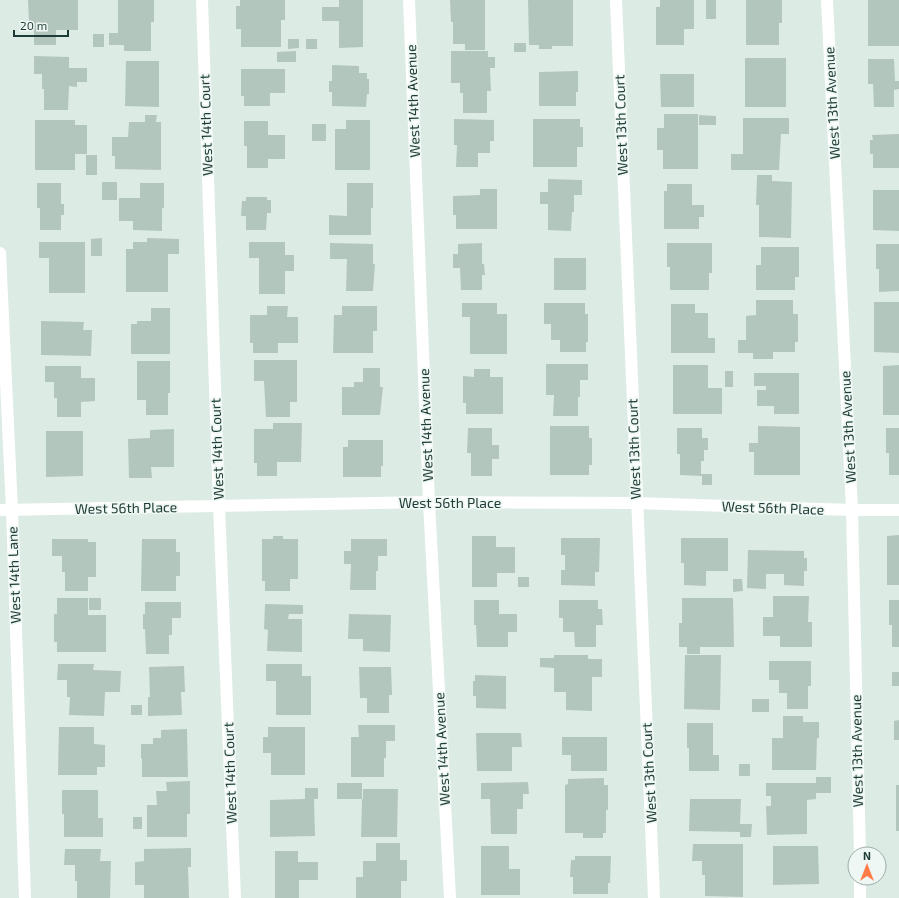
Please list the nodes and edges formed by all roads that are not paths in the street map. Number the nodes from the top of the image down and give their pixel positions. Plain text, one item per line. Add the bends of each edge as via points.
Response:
1 (202, 0) edge
2 (409, 0) edge
3 (616, 0) edge
4 (827, 0) edge
5 (0, 253) edge
6 (429, 502) junction
7 (637, 503) junction
8 (218, 506) junction
9 (6, 510) edge
10 (852, 510) junction
11 (899, 510) edge
12 (860, 846) edge
13 (860, 886) edge
14 (25, 898) edge
15 (235, 898) edge
16 (450, 898) edge
17 (654, 898) edge
18 (860, 898) edge

1 - 8 street, West 14th Court
2 - 6 street, West 14th Avenue
3 - 7 street, West 13th Court
4 - 10 street, West 13th Avenue
5 - 9 street, West 14th Lane
6 - 7 street, West 56th Place
6 - 8 street, West 56th Place
6 - 16 street, West 14th Avenue
7 - 10 street, West 56th Place
7 - 17 street, West 13th Court
8 - 9 street, West 56th Place
8 - 15 street, West 14th Court
9 - 14 street, West 14th Lane
10 - 11 street, West 56th Place
10 - 12 street, West 13th Avenue
13 - 18 street

